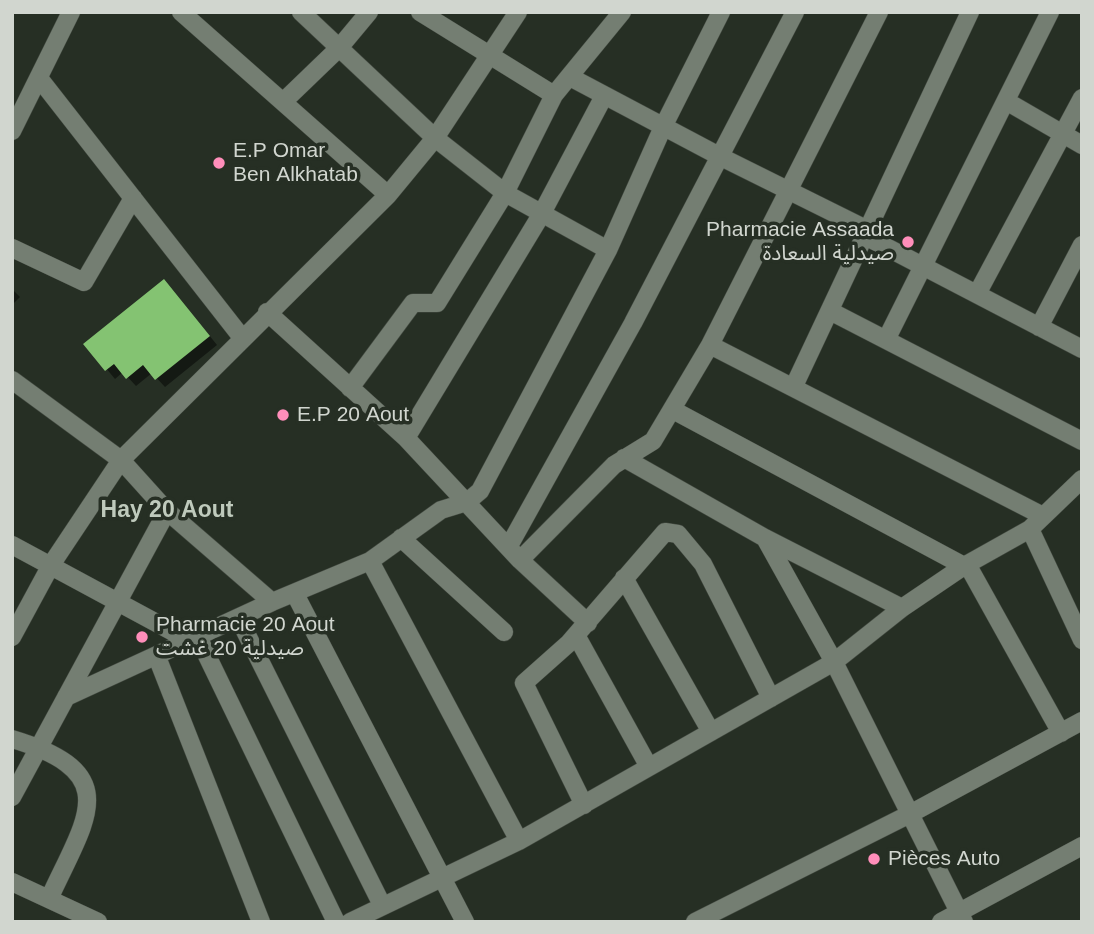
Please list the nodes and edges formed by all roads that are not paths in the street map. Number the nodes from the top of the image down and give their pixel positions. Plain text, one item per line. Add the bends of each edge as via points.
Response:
1 (181, 12) edge
2 (301, 12) edge
3 (369, 12) edge
4 (419, 12) edge
5 (519, 12) edge
6 (622, 12) edge
7 (721, 12) edge
8 (795, 12) edge
9 (879, 12) edge
10 (970, 12) edge
11 (1050, 12) edge
12 (68, 13) edge
13 (339, 48) junction
14 (491, 54) junction
15 (570, 77) junction
16 (39, 78) junction
17 (554, 95) junction
18 (604, 96) junction
19 (1082, 98) edge
20 (284, 101) junction
21 (1006, 101) junction
22 (663, 127) junction
23 (12, 131) edge
24 (1062, 133) junction
25 (435, 138) junction
26 (1082, 145) edge
27 (721, 157) junction
28 (788, 191) junction
29 (505, 193) junction
30 (388, 194) junction
31 (133, 198) junction
32 (541, 215) junction
33 (867, 233) junction
34 (1082, 245) edge
35 (12, 247) edge
36 (608, 250) junction
37 (922, 265) junction
38 (977, 294) junction
39 (830, 311) junction
40 (267, 312) junction
41 (1039, 327) junction
42 (243, 339) junction
43 (886, 340) junction
44 (710, 345) junction
45 (1082, 349) edge
46 (12, 380) edge
47 (794, 386) junction
48 (350, 388) junction
49 (673, 410) junction
50 (406, 438) junction
51 (1082, 441) edge
52 (624, 458) junction
53 (121, 460) junction
54 (1082, 480) edge
55 (467, 502) junction
56 (167, 511) junction
57 (1036, 523) junction
58 (401, 538) junction
59 (765, 538) junction
60 (12, 545) edge
61 (515, 553) junction
62 (370, 561) junction
63 (51, 565) junction
64 (965, 565) junction
65 (624, 578) junction
66 (295, 594) junction
67 (118, 599) junction
68 (272, 602) junction
69 (902, 608) junction
70 (239, 619) junction
71 (582, 629) junction
72 (504, 632) dead end
73 (12, 637) edge
74 (194, 639) junction
75 (1082, 639) edge
76 (158, 657) junction
77 (834, 662) junction
78 (66, 697) junction
79 (771, 698) junction
80 (1082, 721) edge
81 (711, 732) junction
82 (1061, 733) junction
83 (12, 739) edge
84 (39, 747) junction
85 (649, 768) junction
86 (12, 797) edge
87 (584, 805) junction
88 (908, 815) junction
89 (519, 841) junction
90 (1082, 846) edge
91 (443, 879) junction
92 (12, 882) edge
93 (49, 899) junction
94 (382, 905) junction
95 (962, 917) edge
96 (97, 922) edge
97 (261, 922) edge
98 (336, 922) edge
99 (350, 922) edge
100 (465, 922) edge
101 (695, 922) edge
102 (941, 922) edge

1 - 20 street
2 - 13 street
3 - 13 street
4 - 14 street
5 - 14 street
6 - 15 street
7 - 22 street
8 - 27 street
9 - 28 street
10 - 33 street
11 - 21 street
12 - 16 street
13 - 20 street
13 - 25 street
14 - 17 street
14 - 25 street
15 - 17 street
15 - 18 street
16 - 23 street
16 - 31 street
17 - 29 street
18 - 22 street
18 - 32 street
19 - 24 street
20 - 30 street
21 - 24 street
21 - 37 street
22 - 27 street
22 - 36 street
24 - 26 street
24 - 38 street
25 - 29 street
25 - 30 street
27 - 28 street
27 - 61 street
28 - 33 street
28 - 44 street
29 - 32 street
29 - 48 street via 437,303 413,303
30 - 40 street
31 - 35 street via 84,282
31 - 42 street
32 - 36 street
32 - 50 street
33 - 37 street
33 - 39 street
34 - 41 street
36 - 55 street via 488,478
37 - 38 street
37 - 43 street
38 - 41 street
39 - 43 street
39 - 47 street
40 - 42 street
40 - 48 street
41 - 45 street
42 - 53 street
43 - 51 street
44 - 47 street
44 - 49 street
46 - 53 street
47 - 57 street
48 - 50 street
49 - 52 street via 653,441
49 - 64 street
50 - 55 street
52 - 59 street
52 - 61 street
53 - 56 street
53 - 63 street
54 - 57 street
55 - 58 street via 441,510
55 - 61 street
56 - 67 street
56 - 68 street
57 - 64 street
57 - 75 street
58 - 62 street
58 - 72 street
59 - 69 street
59 - 77 street
60 - 63 street
61 - 71 street
62 - 66 street
62 - 89 street
63 - 67 street
63 - 73 street
64 - 69 street
64 - 82 street
65 - 71 street
65 - 79 street via 665,532 678,534 714,584
65 - 81 street
66 - 68 street
66 - 91 street
67 - 74 street
67 - 78 street
68 - 70 street
69 - 77 street
70 - 74 street
70 - 94 street
71 - 85 street
71 - 87 street via 524,683
74 - 76 street
74 - 98 street
76 - 78 street
76 - 97 street
77 - 79 street
77 - 88 street
78 - 84 street
79 - 81 street
80 - 82 street
81 - 85 street
82 - 88 street
83 - 84 street
84 - 86 street
84 - 93 street via 59,756 84,781 90,807
85 - 87 street
87 - 89 street
88 - 95 street
88 - 101 street
89 - 91 street
90 - 95 street
91 - 94 street
91 - 100 street
92 - 93 street
93 - 96 street
94 - 99 street
95 - 102 street

